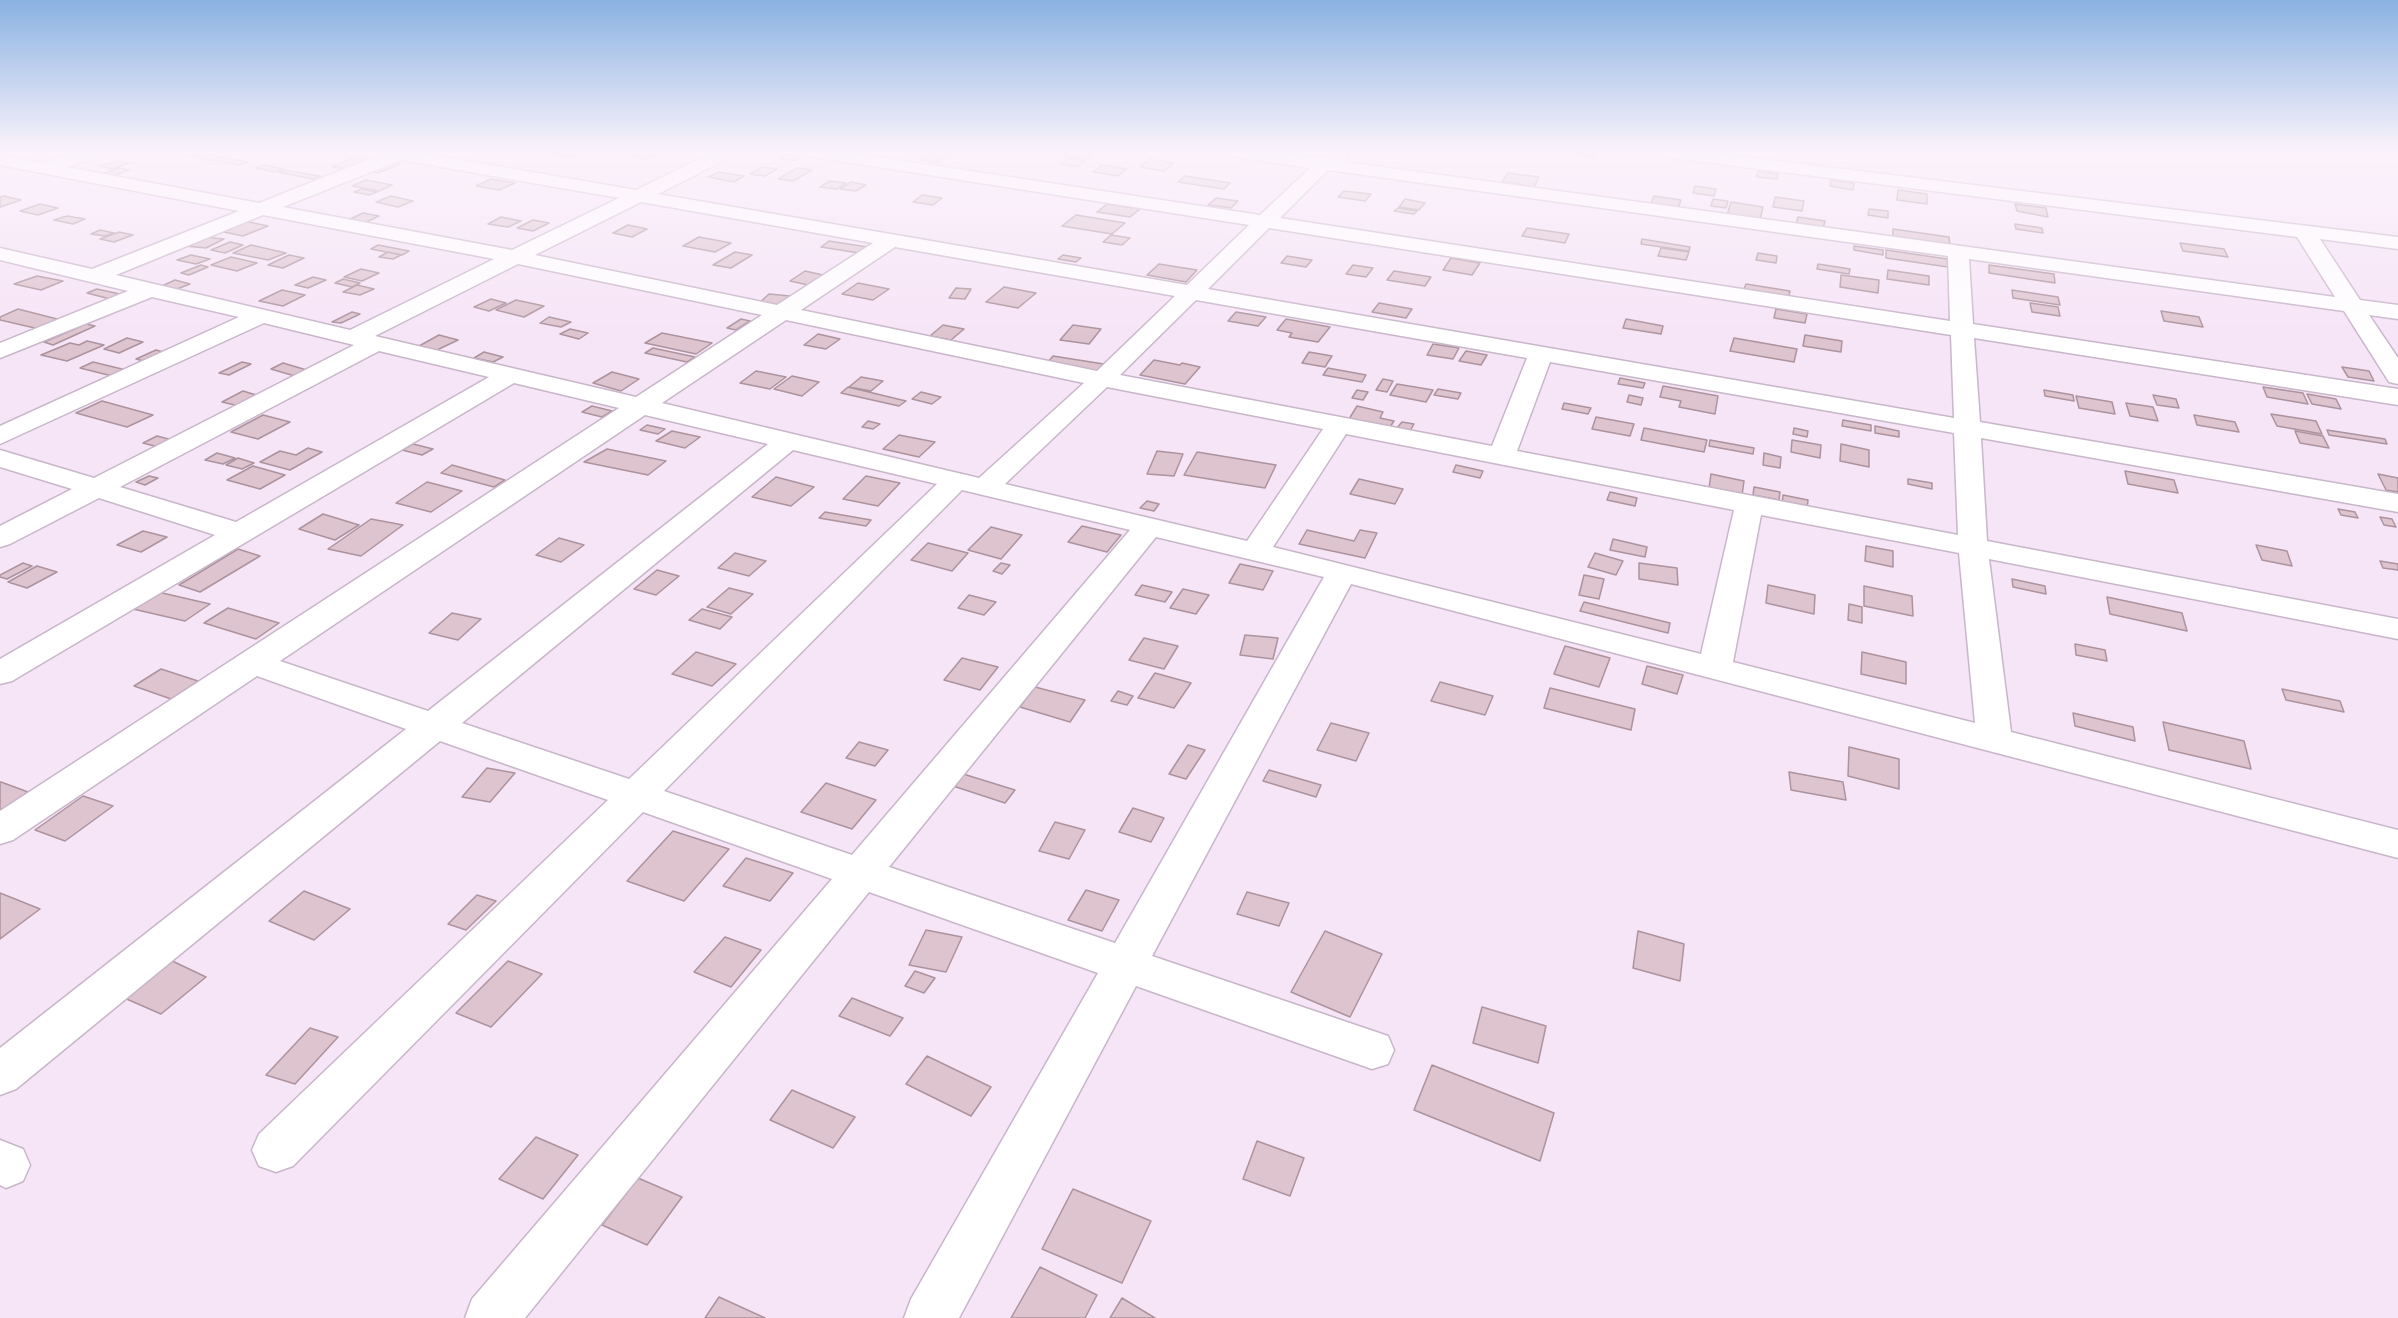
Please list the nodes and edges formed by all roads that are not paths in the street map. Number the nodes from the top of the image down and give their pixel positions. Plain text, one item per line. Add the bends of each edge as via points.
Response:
1 (250, 214) edge
2 (285, 214) edge
3 (601, 214) edge
4 (742, 214) edge
5 (1216, 214) edge
6 (1273, 214) edge
7 (1685, 214) edge
8 (2162, 214) edge
9 (1265, 221) junction
10 (2304, 231) junction
11 (891, 240) junction
12 (2398, 243) edge
13 (1958, 251) junction
14 (514, 257) junction
15 (5, 265) edge
16 (94, 276) junction
17 (148, 290) junction
18 (1191, 292) junction
19 (2352, 305) junction
20 (781, 312) junction
21 (2398, 312) edge
22 (261, 316) junction
23 (1962, 329) junction
24 (364, 340) junction
25 (0, 351) edge
26 (1540, 353) junction
27 (510, 375) junction
28 (2398, 377) edge
29 (1102, 379) junction
30 (2398, 397) edge
31 (640, 406) junction
32 (1339, 425) junction
33 (1967, 428) junction
34 (0, 436) edge
35 (788, 441) junction
36 (1502, 456) junction
37 (0, 458) edge
38 (971, 484) junction
39 (96, 488) junction
40 (2398, 503) edge
41 (1749, 504) junction
42 (1149, 526) junction
43 (240, 533) junction
44 (0, 538) edge
45 (1973, 547) junction
46 (1255, 551) junction
47 (1342, 572) junction
48 (2398, 629) edge
49 (252, 663) junction
50 (1715, 668) junction
51 (0, 673) edge
52 (434, 726) junction
53 (1994, 740) junction
54 (635, 796) junction
55 (0, 830) edge
56 (2398, 844) edge
57 (861, 873) junction
58 (1125, 965) junction
59 (1372, 1050) dead end
60 (0, 1075) edge
61 (276, 1150) dead end
62 (491, 1318) edge
63 (930, 1318) edge

1 - 16 street
2 - 14 street
3 - 14 street
4 - 11 street
5 - 9 street
6 - 9 street
7 - 13 street
8 - 10 street
9 - 18 street
9 - 23 street
10 - 12 street
10 - 19 street
11 - 18 street
11 - 20 street
13 - 19 street
13 - 23 street
14 - 20 street
14 - 24 street
15 - 16 street via 39,263
16 - 17 street
17 - 22 street
17 - 25 street
18 - 26 street
18 - 29 street
19 - 21 street
19 - 28 street
20 - 29 street
20 - 31 street
22 - 24 street
22 - 34 street
23 - 30 street
23 - 33 street
24 - 27 street
24 - 39 street
26 - 33 street
26 - 36 street
27 - 31 street
27 - 43 street
29 - 32 street
29 - 38 street
31 - 35 street
31 - 49 street
32 - 36 street
32 - 46 street
33 - 40 street
33 - 45 street
35 - 38 street
35 - 52 street
36 - 41 street
37 - 39 street
38 - 42 street
38 - 54 street
39 - 43 street
39 - 44 street
41 - 45 street
41 - 50 street
42 - 46 street
42 - 57 street
43 - 51 street
45 - 48 street
45 - 53 street
46 - 47 street
47 - 50 street
47 - 58 street
49 - 52 street
49 - 55 street
50 - 53 street
52 - 54 street
52 - 60 street
53 - 56 street
54 - 57 street
54 - 61 street
57 - 58 street
57 - 62 street
58 - 59 street
58 - 63 street

